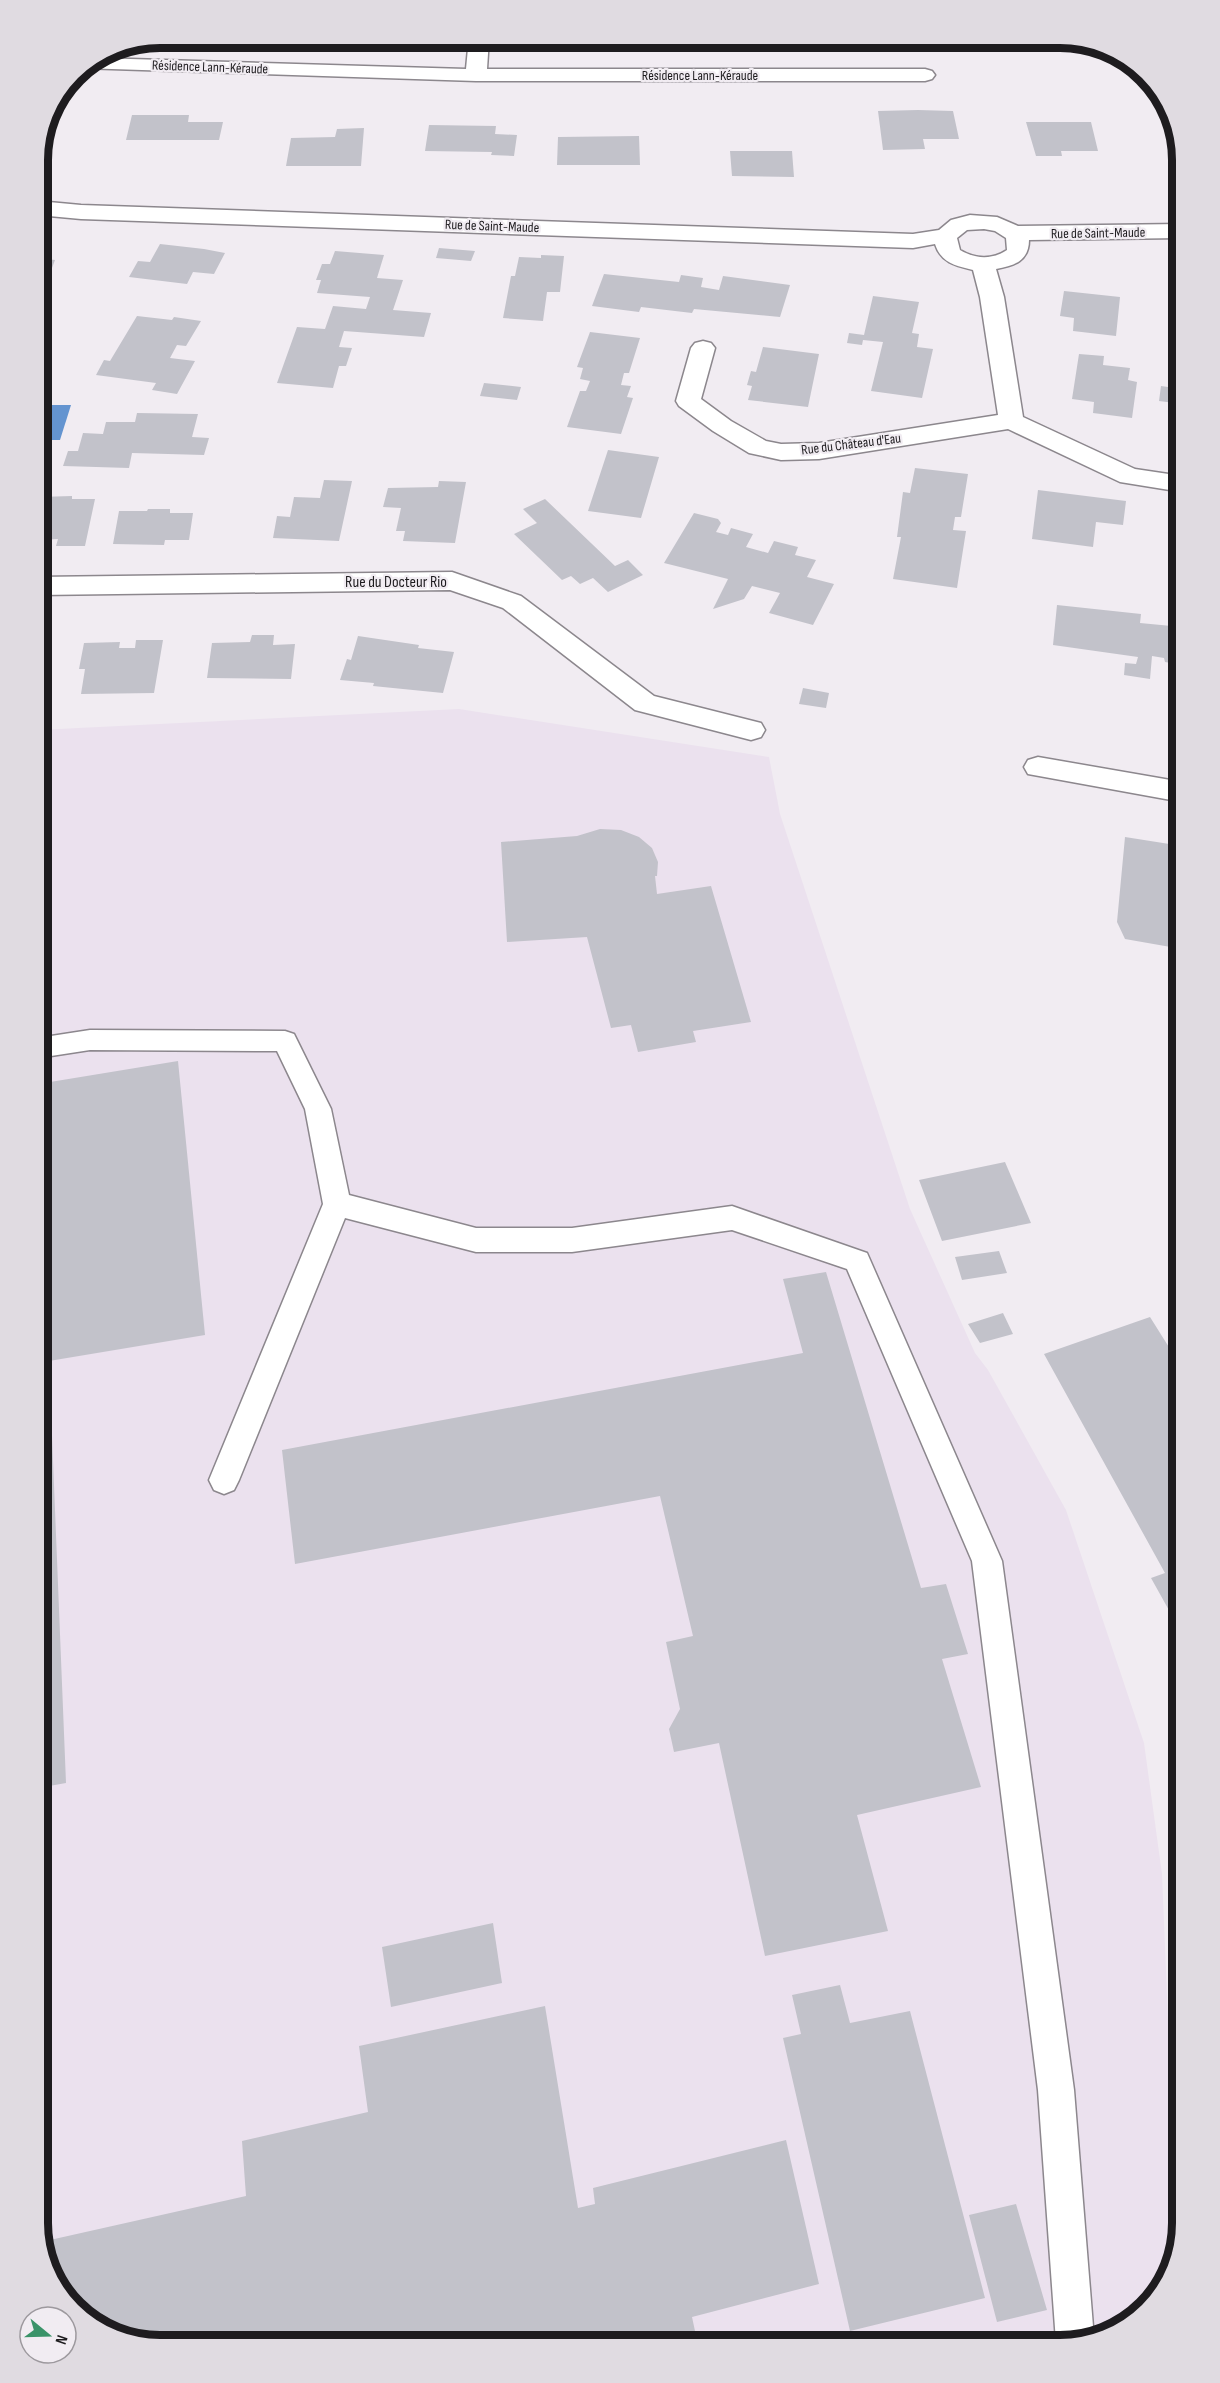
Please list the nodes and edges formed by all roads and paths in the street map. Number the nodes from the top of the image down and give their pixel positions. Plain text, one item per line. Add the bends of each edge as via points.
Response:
1 (478, 48) edge
2 (102, 64) edge
3 (476, 75) junction
4 (925, 75) dead end
5 (48, 209) edge
6 (1172, 231) edge
7 (1014, 233) junction
8 (946, 236) junction
9 (983, 265) junction
10 (703, 348) dead end
11 (1011, 421) junction
12 (1172, 482) edge
13 (48, 586) edge
14 (751, 730) dead end
15 (1038, 767) dead end
16 (1172, 790) edge
17 (48, 1046) edge
18 (337, 1204) junction
19 (224, 1480) dead end
20 (1075, 2334) edge

1 - 3 street
2 - 3 street, Résidence Lann-Kéraude
3 - 4 street, Résidence Lann-Kéraude
5 - 8 street, Rue de Saint-Maude via 913,241
6 - 7 street, Rue de Saint-Maude
7 - 8 street via 982,222 959,225
7 - 9 street via 1020,246 1013,258
8 - 9 street via 946,249 952,255
9 - 11 street via 992,297
10 - 11 street, Rue du Château d'Eau via 688,401 758,447 781,452 819,451
11 - 12 street via 1129,476
13 - 14 street, Rue du Docteur Rio via 452,581 512,603 645,703
15 - 16 street
17 - 18 lane via 90,1040 285,1041 318,1109
18 - 19 lane
18 - 20 lane via 476,1240 572,1240 732,1218 857,1261 987,1561 1056,2090

